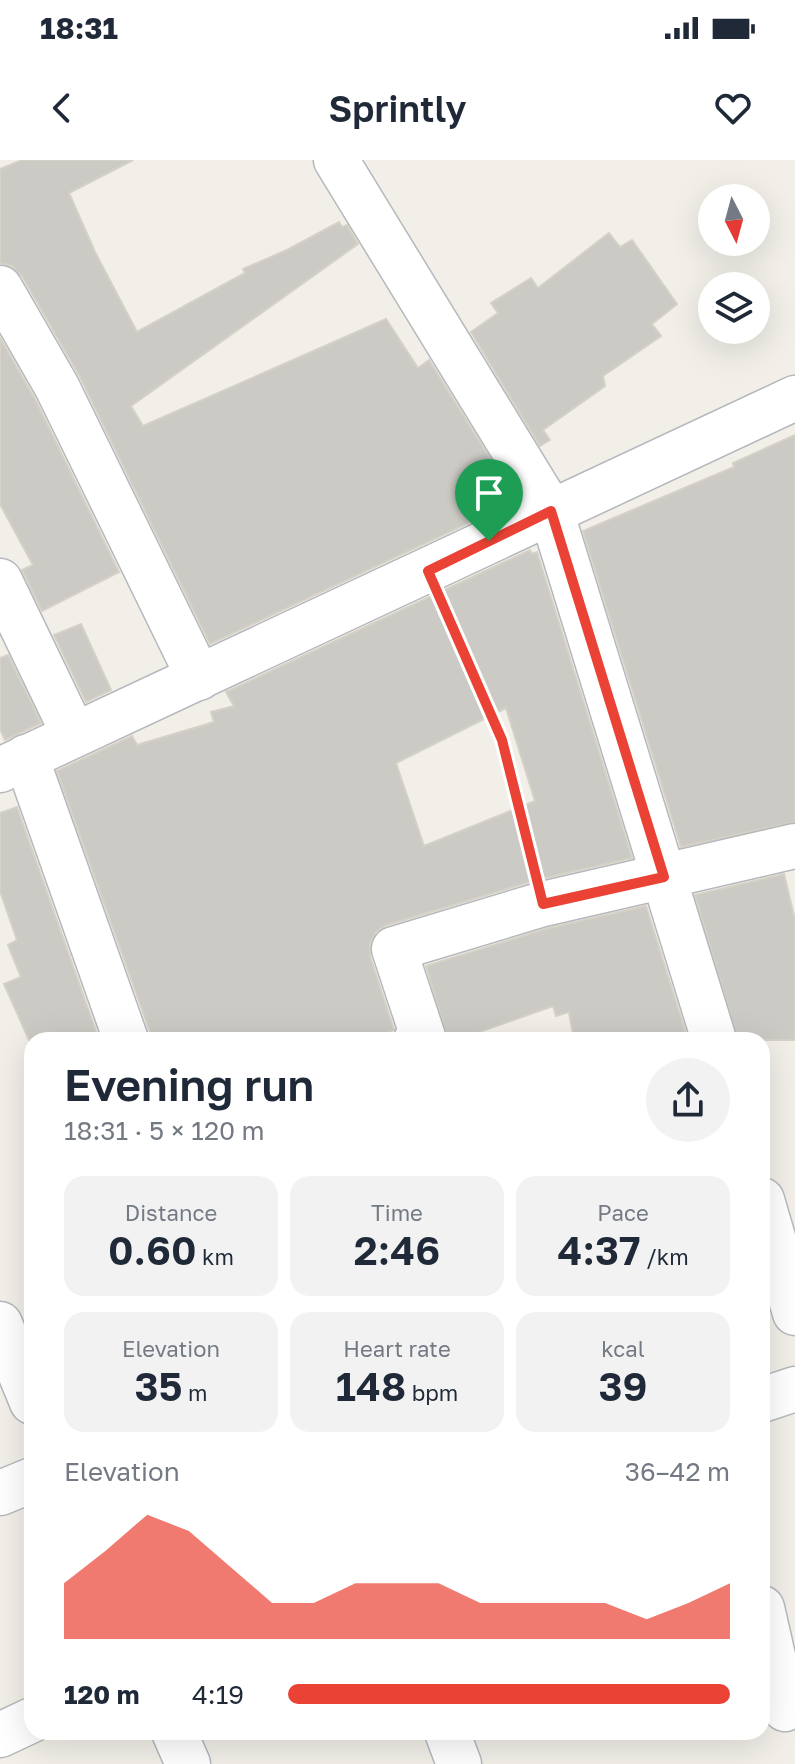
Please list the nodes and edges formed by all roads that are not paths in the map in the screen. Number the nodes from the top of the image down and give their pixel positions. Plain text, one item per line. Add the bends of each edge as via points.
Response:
1 (347, 164) edge
2 (0, 288) edge
3 (795, 398) edge
4 (551, 511) junction
5 (0, 581) edge
6 (199, 678) junction
7 (74, 735) junction
8 (13, 763) edge
9 (795, 846) edge
10 (664, 877) junction
11 (123, 1032) edge
12 (421, 1032) edge
13 (712, 1032) edge
14 (770, 1227) edge
15 (795, 1313) edge
16 (0, 1324) edge
17 (24, 1382) edge
18 (795, 1389) edge
19 (770, 1397) edge
20 (24, 1483) edge
21 (0, 1493) edge
22 (770, 1648) edge
23 (785, 1709) dead end
24 (24, 1724) edge
25 (0, 1735) edge
26 (178, 1740) edge
27 (450, 1740) edge
28 (188, 1764) edge
29 (459, 1764) edge

1 - 4 street
2 - 6 street via 57,387
3 - 4 street
4 - 6 street
4 - 10 street
5 - 7 street
6 - 7 street
7 - 8 street
8 - 11 street
9 - 10 street
10 - 12 street via 543,904 394,949
10 - 13 street
14 - 15 street
16 - 17 street
18 - 19 street
20 - 21 street
22 - 23 street
24 - 25 street
26 - 28 street
27 - 29 street

